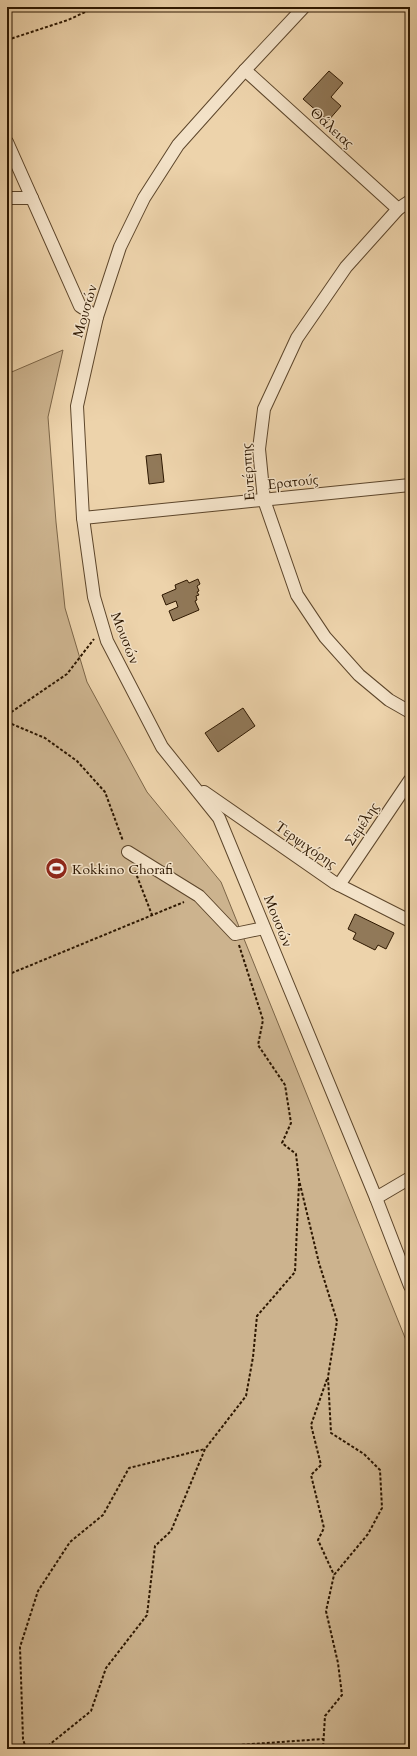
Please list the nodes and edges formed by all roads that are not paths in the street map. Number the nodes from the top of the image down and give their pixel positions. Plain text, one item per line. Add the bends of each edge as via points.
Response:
1 (304, 7) edge
2 (245, 70) junction
3 (7, 142) edge
4 (7, 198) edge
5 (32, 198) junction
6 (410, 201) edge
7 (398, 209) junction
8 (97, 317) junction
9 (410, 485) edge
10 (264, 500) junction
11 (83, 518) junction
12 (410, 712) edge
13 (410, 780) edge
14 (192, 784) junction
15 (230, 811) junction
16 (219, 818) junction
17 (128, 852) road end
18 (339, 885) junction
19 (410, 921) edge
20 (264, 928) junction
21 (410, 1178) edge
22 (376, 1198) junction
23 (410, 1286) edge

1 - 2 street, Μουσών
2 - 7 street, Θάλειας
2 - 8 street, Μουσών via 178,145 144,198 120,246
3 - 5 street
4 - 5 street
5 - 8 street via 80,306
6 - 7 street, Ευτέρπης
7 - 10 street, Ευτέρπης via 346,267 297,338 264,409 259,450
8 - 11 street, Μουσών via 77,406
9 - 10 street, Ερατούς
10 - 11 street, Ερατούς
10 - 12 street, Ευτέρπης via 297,595 321,631 359,675 389,700
11 - 14 street, Μουσών via 94,597 107,641 162,747
13 - 18 street, Σεμέλης
14 - 15 street, Τερψιχόρης
14 - 16 street, Μουσών
15 - 16 street
15 - 18 street, Τερψιχόρης
16 - 20 street, Μουσών
17 - 20 street via 198,896 235,934
18 - 19 street, Τερψιχόρης
20 - 22 street, Μουσών
21 - 22 street
22 - 23 street, Μουσών

